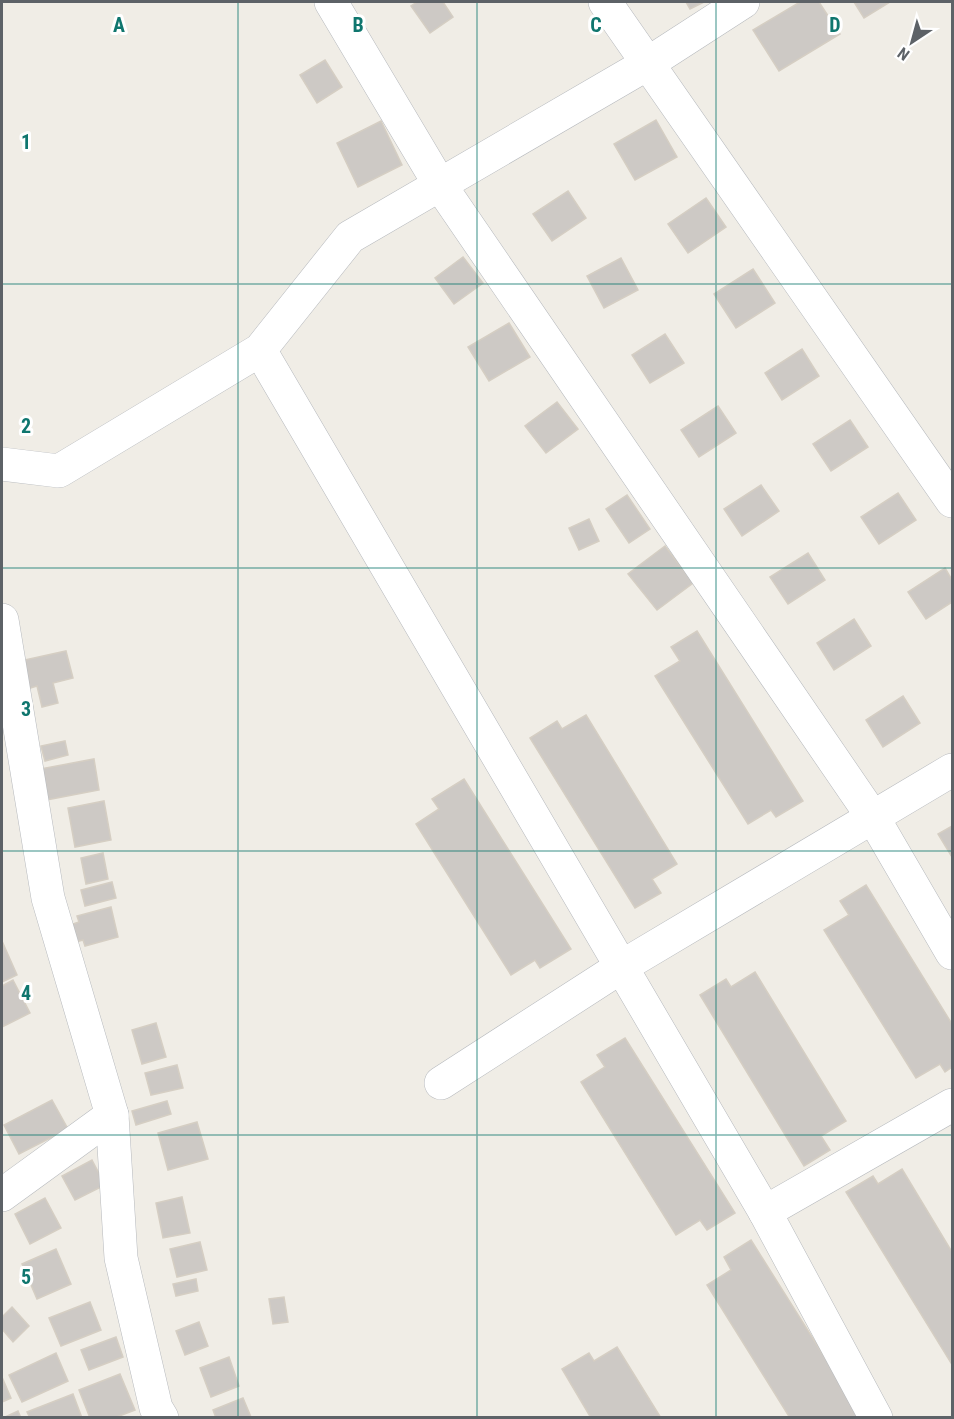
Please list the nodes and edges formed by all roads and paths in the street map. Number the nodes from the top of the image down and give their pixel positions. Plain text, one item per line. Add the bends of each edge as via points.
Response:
1 (331, 2) edge
2 (605, 2) edge
3 (742, 2) edge
4 (647, 64) junction
5 (440, 185) junction
6 (260, 350) junction
7 (2, 464) edge
8 (952, 501) edge
9 (2, 620) edge
10 (952, 770) edge
11 (15, 785) edge
12 (874, 819) junction
13 (952, 953) edge
14 (621, 967) junction
15 (441, 1083) dead end
16 (952, 1105) edge
17 (112, 1115) junction
18 (2, 1195) edge
19 (765, 1212) junction
20 (153, 1414) edge
21 (876, 1418) edge

1 - 5 street
2 - 4 street
3 - 4 street
4 - 5 street
4 - 8 street
5 - 6 street via 350,237
5 - 12 street
6 - 7 street via 59,471
6 - 14 street
9 - 11 street
10 - 12 street
11 - 17 street
12 - 13 street
12 - 14 street
14 - 15 street
14 - 19 street
16 - 19 street
17 - 18 street
17 - 20 street via 121,1258
19 - 21 street

